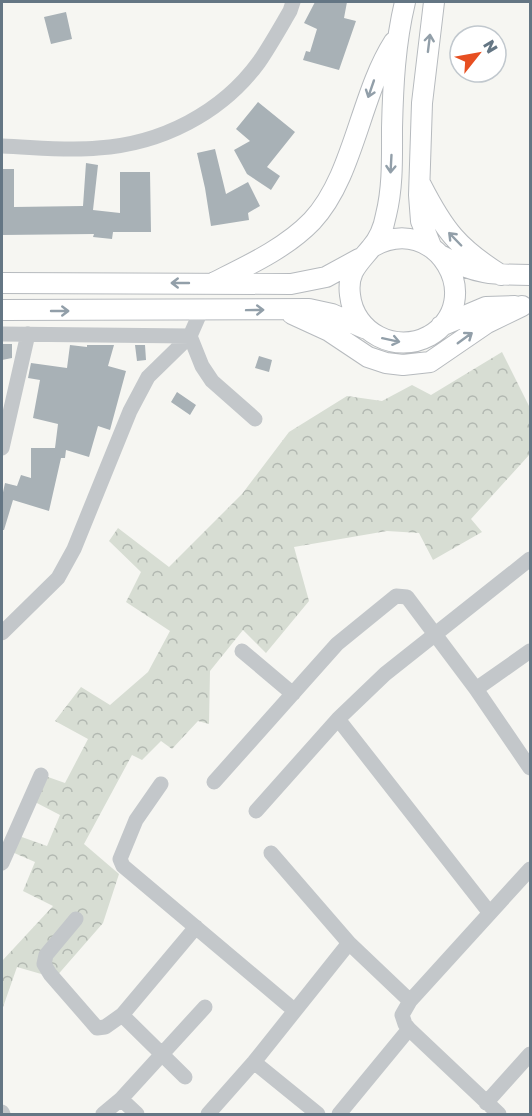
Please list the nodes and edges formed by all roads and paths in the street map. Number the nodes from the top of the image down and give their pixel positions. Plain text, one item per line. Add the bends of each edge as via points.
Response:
1 (293, 2) edge
2 (405, 2) edge
3 (434, 2) edge
4 (397, 37) junction
5 (2, 146) edge
6 (420, 182) junction
7 (436, 251) junction
8 (366, 253) junction
9 (501, 275) junction
10 (531, 275) edge
11 (2, 283) edge
12 (213, 283) junction
13 (526, 306) edge
14 (281, 309) junction
15 (2, 310) edge
16 (201, 311) junction
17 (441, 326) junction
18 (367, 329) junction
19 (2, 334) edge
20 (28, 334) junction
21 (190, 336) junction
22 (255, 419) dead end
23 (2, 448) edge
24 (531, 559) edge
25 (2, 633) edge
26 (435, 633) junction
27 (242, 651) dead end
28 (531, 651) edge
29 (476, 688) junction
30 (293, 694) junction
31 (338, 719) junction
32 (529, 763) edge
33 (41, 775) dead end
34 (214, 782) dead end
35 (160, 784) dead end
36 (256, 811) dead end
37 (271, 853) dead end
38 (2, 863) edge
39 (531, 869) edge
40 (489, 912) junction
41 (76, 919) dead end
42 (196, 927) junction
43 (349, 943) junction
44 (410, 1001) junction
45 (205, 1007) dead end
46 (294, 1010) junction
47 (122, 1015) junction
48 (409, 1029) junction
49 (162, 1054) junction
50 (531, 1054) edge
51 (254, 1062) junction
52 (185, 1077) dead end
53 (121, 1099) junction
54 (486, 1103) junction
55 (103, 1114) edge
56 (137, 1114) edge
57 (208, 1114) edge
58 (318, 1114) edge
59 (339, 1114) edge
60 (499, 1114) edge

1 - 5 street via 258,63 221,102 192,122 141,142 98,148
2 - 4 main road
6 -> 3 main road via 422,103
4 -> 8 main road via 388,202 383,225
4 -> 12 main road via 375,77 337,182 317,215 280,246
6 - 7 main road via 421,221
9 -> 6 main road via 451,236
7 - 8 main road via 421,242 401,238 381,242
7 - 9 main road via 470,270
7 - 17 main road via 450,269 454,284 454,299
8 - 12 main road via 326,277 309,282
8 - 18 main road via 351,276 350,296 355,314
9 - 10 main road
12 -> 11 main road
14 -> 13 main road via 329,331 368,357 403,366 430,362 497,317
13 - 17 main road via 486,307
16 -> 14 main road
14 - 18 main road via 321,311
15 -> 16 main road
16 - 21 street
18 -> 17 main road via 391,342 404,343 424,338
19 - 20 street
20 - 21 street
20 - 23 street
21 - 22 street via 212,381
21 - 25 street via 148,377 130,411 75,549 58,578
24 - 26 street
26 - 29 street
26 - 30 street via 407,597 396,596 337,644
26 - 31 street
27 - 30 street
28 - 29 street
29 - 32 street
30 - 34 street
31 - 36 street
31 - 40 street
33 - 38 street
35 - 42 street via 136,820 121,863
37 - 43 street
39 - 40 street
40 - 44 street
41 - 47 street via 46,955 45,964 97,1028
42 - 46 street
42 - 47 street
43 - 44 street
43 - 46 street
44 - 48 street via 402,1015
45 - 49 street
46 - 51 street
47 - 49 street
48 - 54 street
48 - 59 street
49 - 52 street
49 - 53 street
50 - 54 street
51 - 57 street
51 - 58 street
53 - 55 street
53 - 56 street
54 - 60 street

